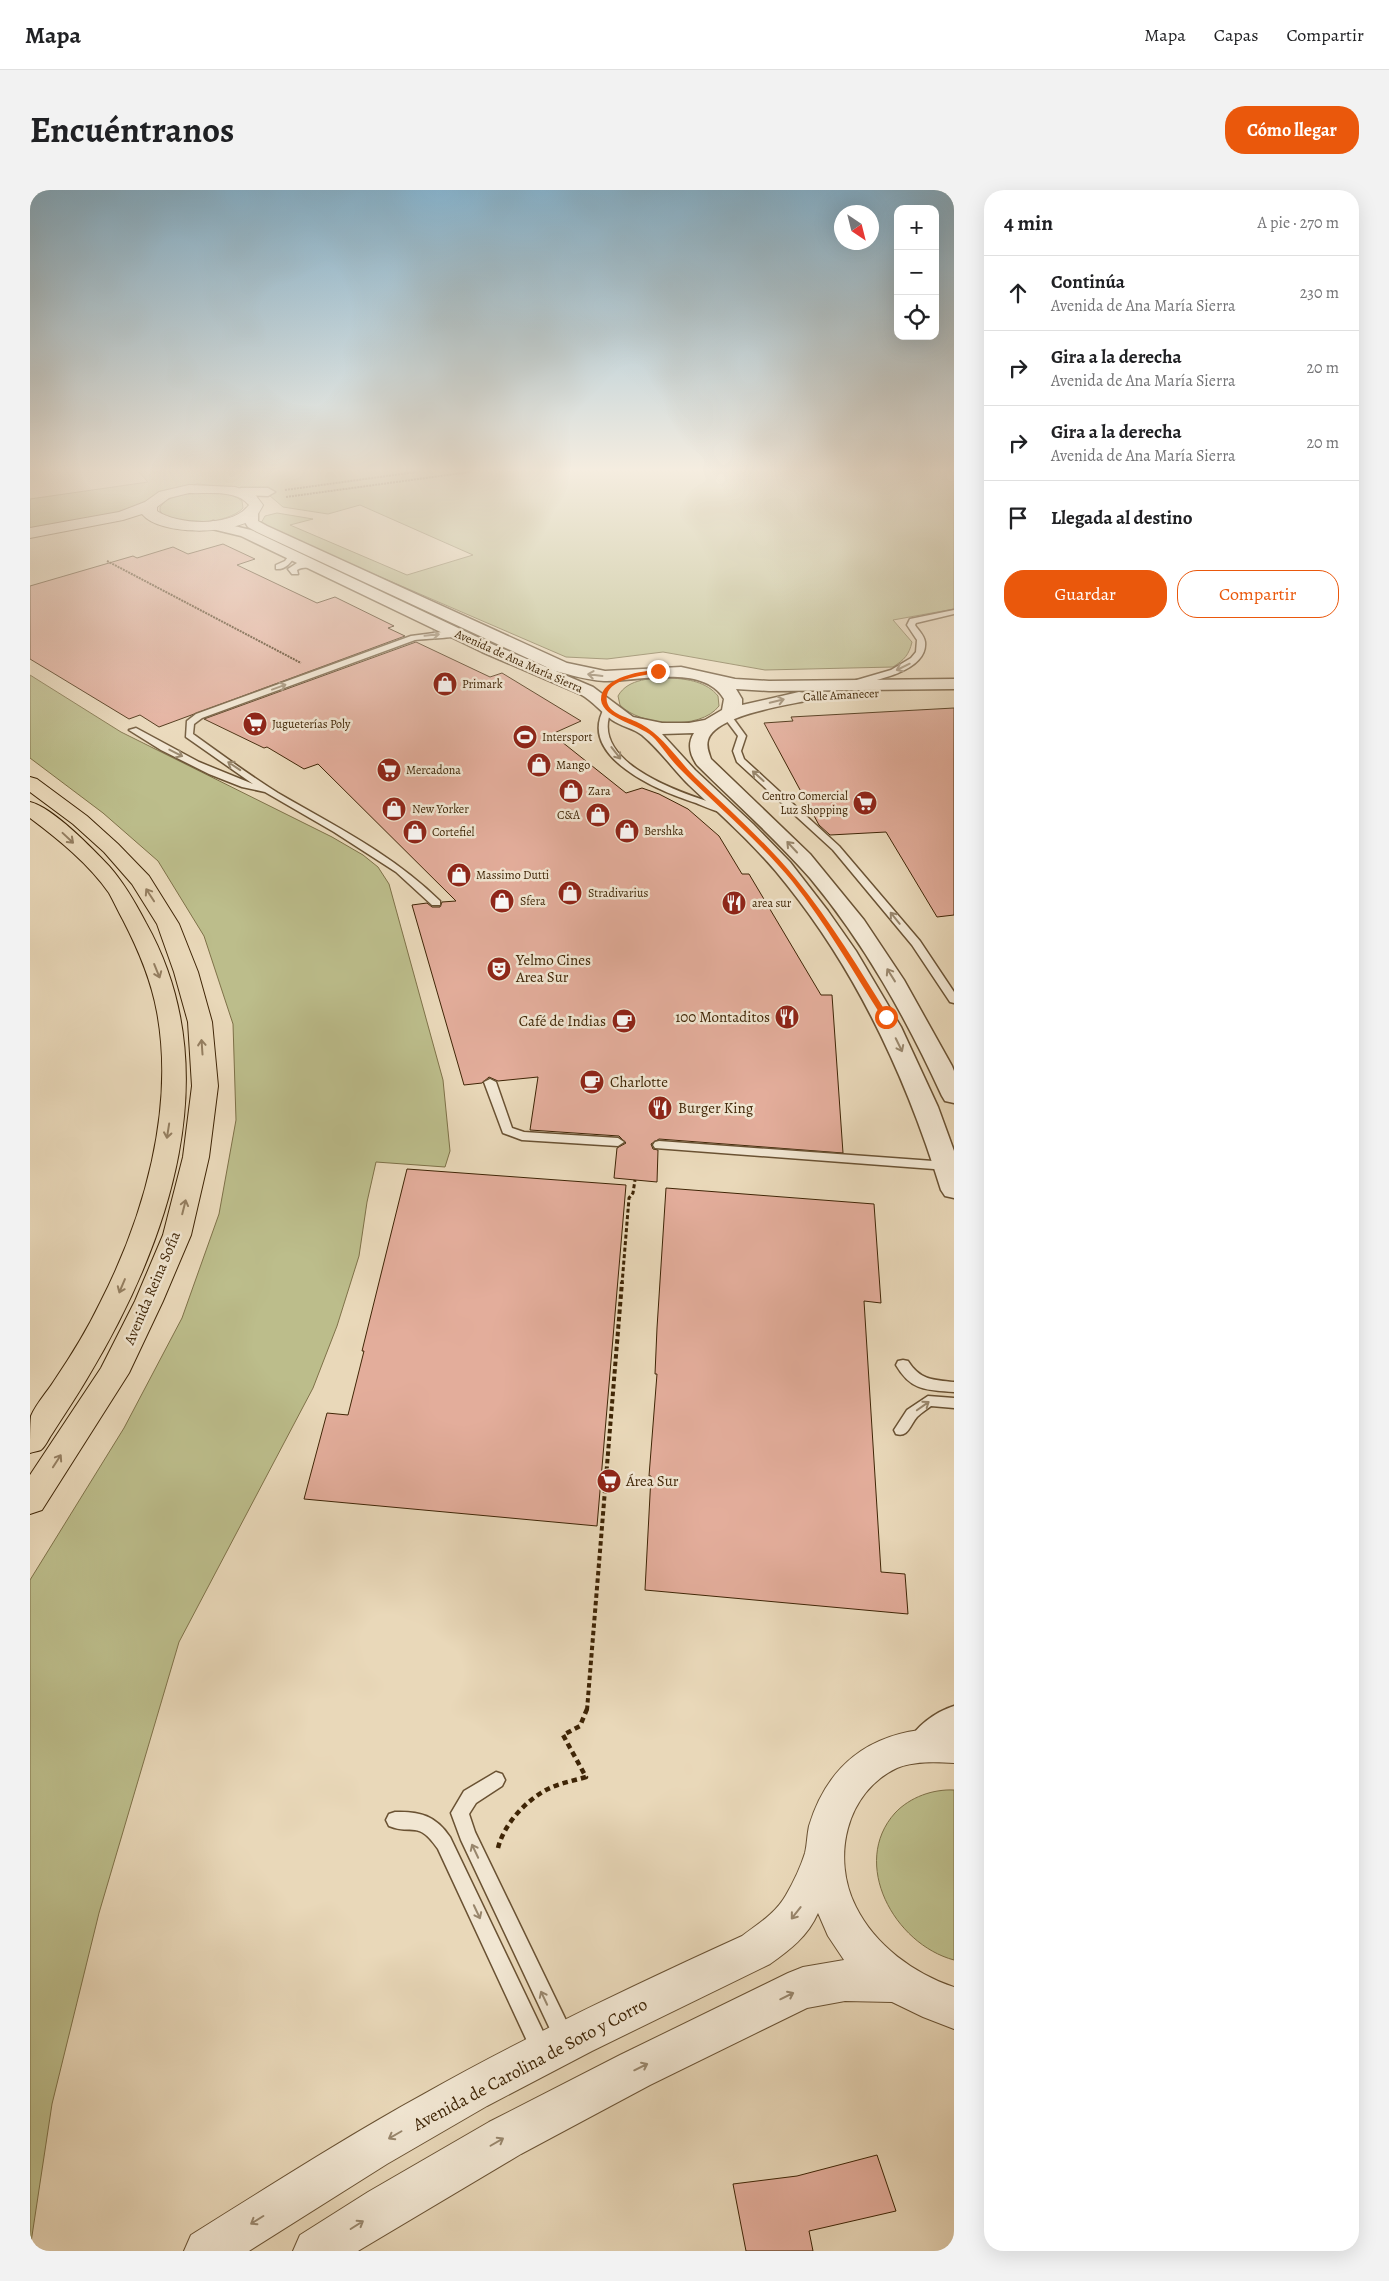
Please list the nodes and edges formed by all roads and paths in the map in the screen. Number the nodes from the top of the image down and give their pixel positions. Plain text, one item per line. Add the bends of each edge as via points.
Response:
1 (121, 568) edge
2 (293, 568) edge
3 (320, 568) edge
4 (347, 568) edge
5 (294, 572) dead end
6 (954, 612) edge
7 (461, 635) junction
8 (323, 671) junction
9 (643, 673) junction
10 (704, 677) junction
11 (847, 684) junction
12 (954, 684) edge
13 (954, 694) edge
14 (606, 705) junction
15 (724, 717) junction
16 (639, 725) junction
17 (133, 730) dead end
18 (30, 783) edge
19 (274, 793) junction
20 (30, 808) edge
21 (730, 811) junction
22 (436, 902) dead end
23 (954, 1000) edge
24 (490, 1082) dead end
25 (954, 1096) edge
26 (618, 1142) dead end
27 (659, 1145) dead end
28 (947, 1166) junction
29 (635, 1180) dead end
30 (954, 1190) edge
31 (903, 1365) dead end
32 (954, 1387) edge
33 (954, 1403) edge
34 (901, 1430) dead end
35 (30, 1441) edge
36 (30, 1502) edge
37 (954, 1721) edge
38 (939, 1746) edge
39 (496, 1780) dead end
40 (395, 1820) dead end
41 (824, 1854) junction
42 (498, 1855) dead end
43 (895, 1981) junction
44 (954, 2008) edge
45 (554, 2048) junction
46 (207, 2251) edge
47 (316, 2251) edge

1 - 8 path via 310,668
2 - 5 lane
3 - 7 street, Avenida de Ana María Sierra
9 -> 4 street, Avenida de Ana María Sierra via 605,676 561,667
6 -> 11 lane via 913,621 911,625 922,641 920,654 913,662 902,669
8 -> 7 lane via 414,638
7 - 14 street, Avenida de Ana María Sierra via 577,686
19 -> 8 lane via 189,735 190,723 199,716
9 - 10 street, Avenida de Ana María Sierra via 674,672
9 - 14 street, Avenida de Ana María Sierra via 612,684 605,693
10 - 11 street, Calle Amanecer via 735,684 769,686
10 - 15 street, Avenida de Ana María Sierra via 728,689 734,697 734,706
11 - 12 street, Calle Amanecer
15 -> 13 street, Calle Amanecer via 780,700 808,696
14 - 16 street, Avenida de Ana María Sierra via 616,715
14 -> 21 lane via 604,733 615,754 630,769 658,786
15 - 16 street, Avenida de Ana María Sierra via 679,729
23 -> 15 lane via 916,943 836,848 740,760 737,751 742,736
25 -> 15 street via 915,1015 853,919 790,844 703,761 697,747 700,735
16 - 21 street, Avenida de Ana María Sierra via 655,735 680,765
17 -> 19 lane via 232,780
36 -> 18 main road, Avenida Reina Sofía via 114,1373 152,1293 179,1226 196,1157 205,1086 200,1022 168,924 141,881 111,848
19 - 22 lane via 395,867
20 -> 35 main road, Avenida Reina Sofía via 58,828 89,857 116,888 140,931 160,978 171,1026 175,1090 164,1158 144,1237 116,1302 81,1367
21 -> 28 street, Avenida de Ana María Sierra via 793,879 858,970 905,1056
24 - 26 lane via 507,1130 522,1136
27 - 28 lane
28 - 30 street, Avenida de Ana María Sierra
29 - 42 path via 634,1193 629,1198 587,1714 580,1726 564,1735 586,1777 545,1790 525,1805 497,1846
31 - 32 lane via 910,1378 926,1384
34 -> 33 lane via 912,1414 928,1401
37 - 38 street
38 - 41 street via 892,1753 864,1769 842,1792 828,1821
45 -> 39 lane via 460,1813 470,1797
40 -> 45 lane via 420,1819 435,1828
41 - 43 street via 829,1888 843,1922 865,1954
41 -> 45 street, Avenida de Carolina de Soto y Corro via 800,1909 775,1936 756,1950
43 - 44 street via 933,2002
47 -> 43 street via 505,2138 803,1988 846,1980
45 -> 46 street, Avenida de Carolina de Soto y Corro via 368,2150

